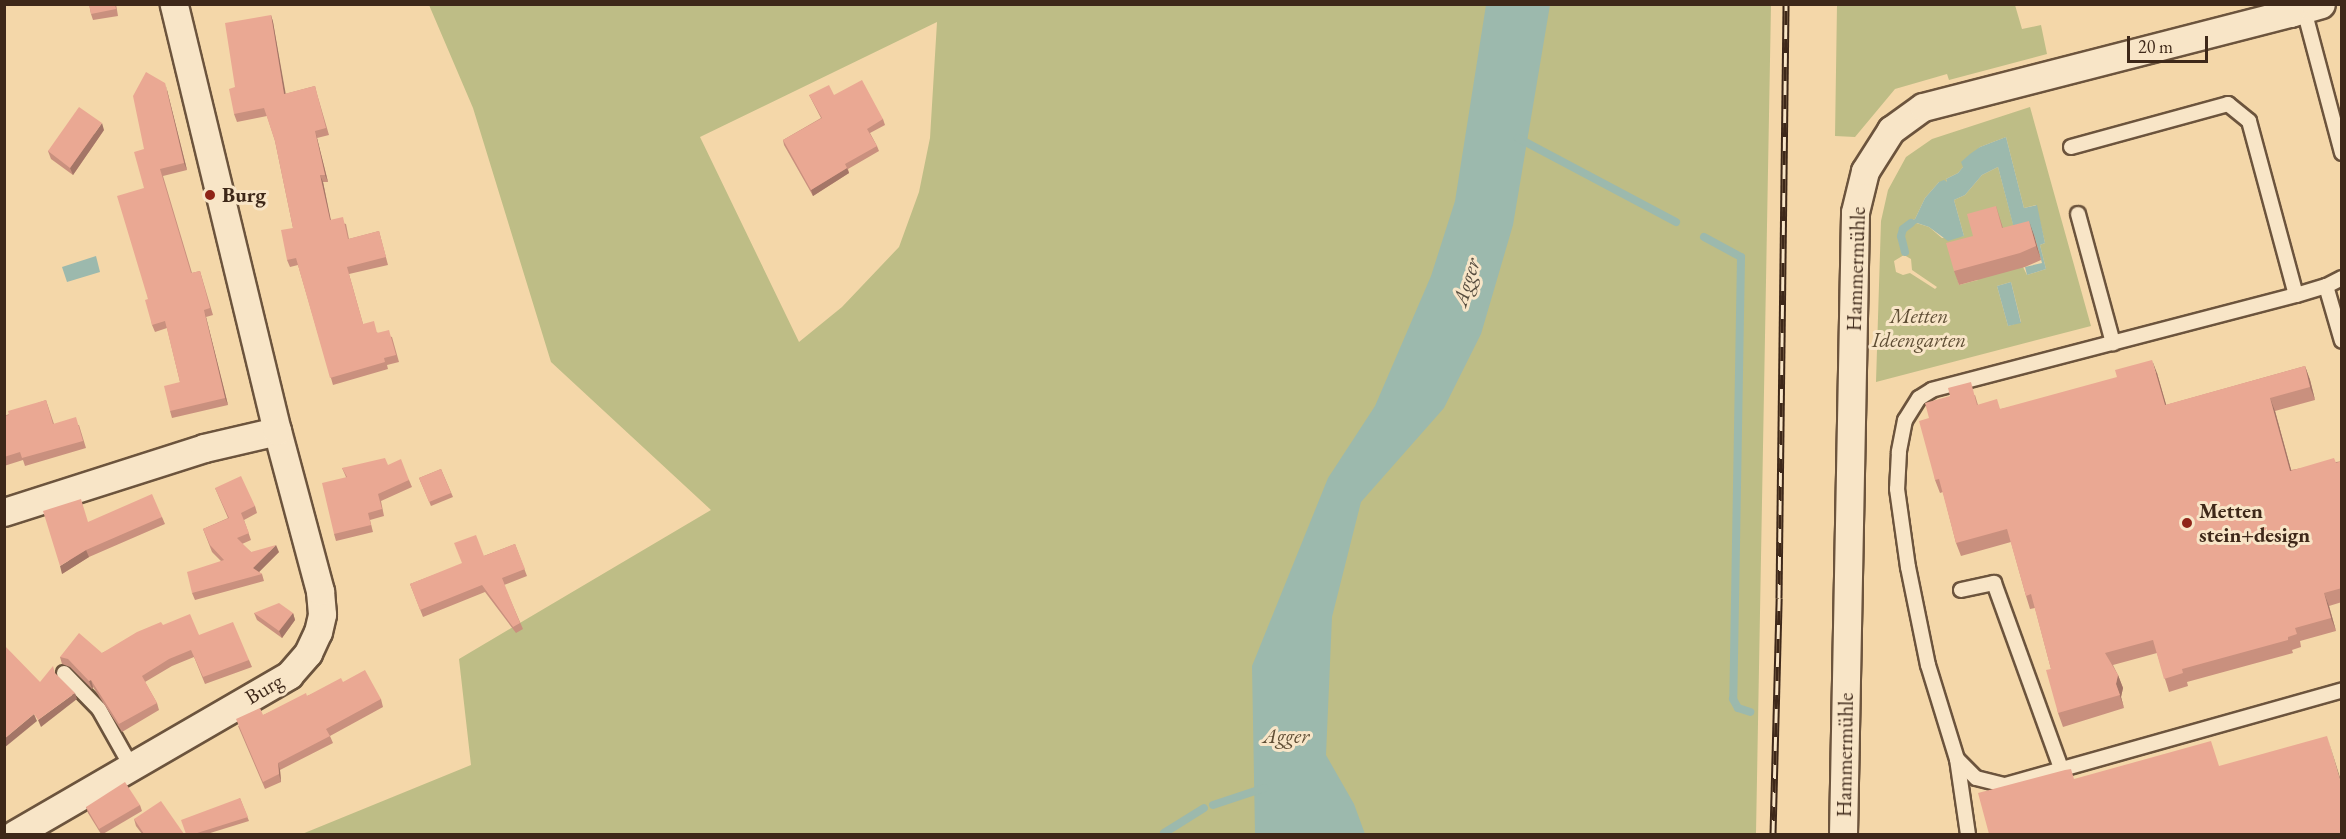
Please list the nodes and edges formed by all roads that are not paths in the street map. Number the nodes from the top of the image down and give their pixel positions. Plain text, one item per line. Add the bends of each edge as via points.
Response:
1 (174, 4) edge
2 (2300, 8) edge
3 (2071, 147) dead end
4 (2342, 153) edge
5 (2078, 214) dead end
6 (2342, 278) edge
7 (2326, 286) junction
8 (2296, 295) junction
9 (2342, 341) edge
10 (2114, 343) junction
11 (277, 430) junction
12 (4, 512) edge
13 (1961, 590) dead end
14 (64, 673) edge
15 (2342, 690) edge
16 (1957, 759) junction
17 (131, 766) junction
18 (2062, 771) junction
19 (15, 834) edge
20 (1843, 834) edge
21 (1968, 834) edge

1 - 11 street, Burg
2 - 4 lane
2 - 20 street, Hammermühle via 1923,106 1891,130 1865,171 1855,212
3 - 8 lane via 2228,104 2249,121
5 - 10 lane
6 - 7 lane
7 - 8 lane
7 - 9 lane
8 - 10 lane
10 - 16 lane via 1932,390 1919,398 1905,420 1898,489 1908,567 1928,665
11 - 12 street via 204,448
11 - 17 street, Burg via 320,591 322,614 318,632 308,653 289,675
13 - 18 lane via 1994,583
14 - 17 lane via 99,709
15 - 18 lane
16 - 18 lane via 1976,777 2005,785
16 - 21 lane
17 - 19 street, Burg

